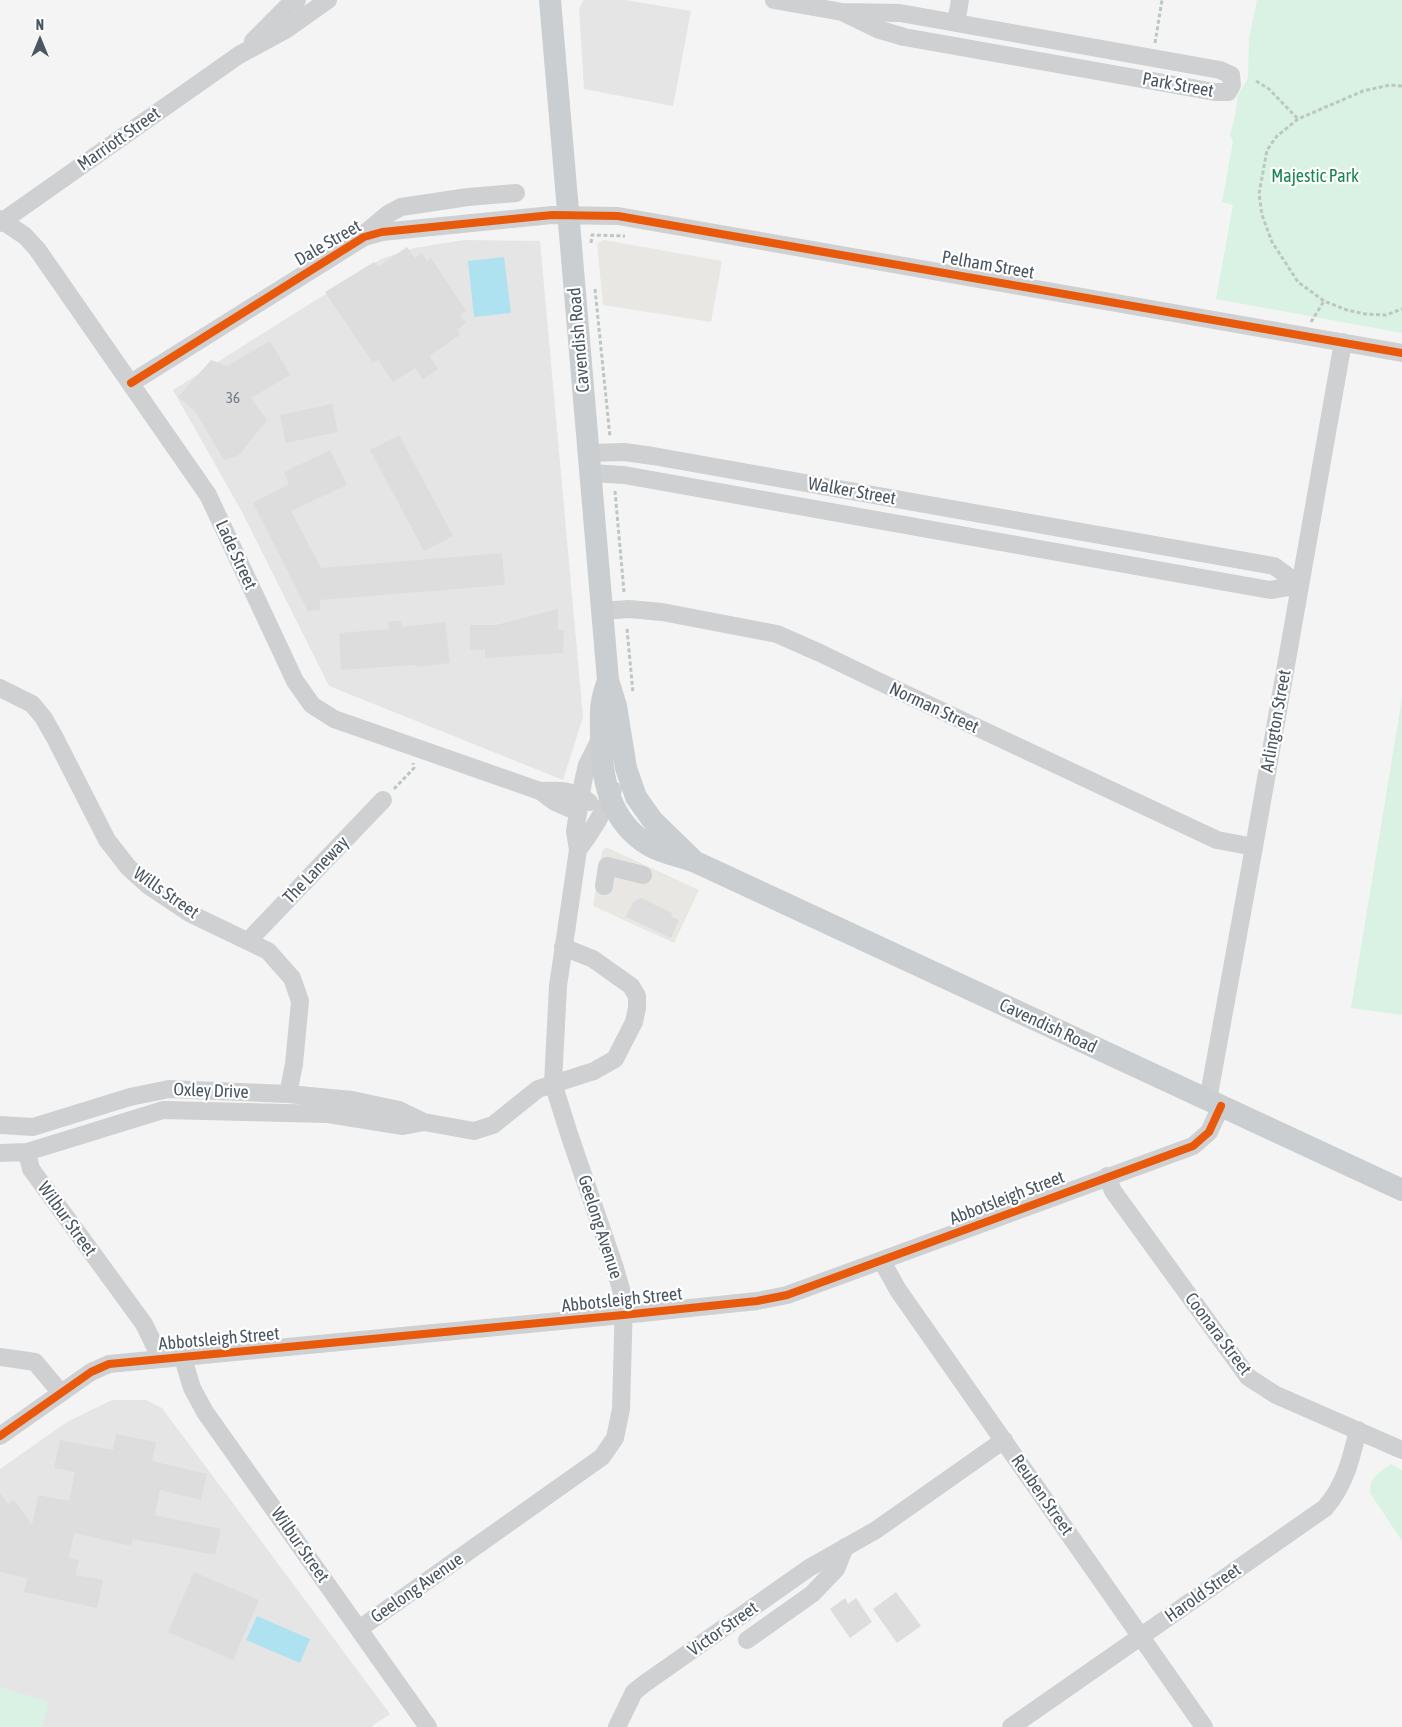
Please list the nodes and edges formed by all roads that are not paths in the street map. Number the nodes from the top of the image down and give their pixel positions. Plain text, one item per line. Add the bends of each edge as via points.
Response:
1 (297, 0) edge
2 (328, 0) edge
3 (550, 0) edge
4 (774, 0) edge
5 (960, 0) edge
6 (842, 12) junction
7 (956, 23) junction
8 (239, 55) junction
9 (516, 193) dead end
10 (568, 215) junction
11 (1, 221) edge
12 (355, 241) junction
13 (1343, 342) junction
14 (1402, 353) edge
15 (131, 383) junction
16 (589, 463) junction
17 (1114, 538) junction
18 (1110, 562) junction
19 (1300, 585) junction
20 (602, 611) junction
21 (608, 680) junction
22 (0, 688) edge
23 (601, 737) junction
24 (626, 768) junction
25 (609, 799) junction
26 (383, 800) dead end
27 (580, 804) junction
28 (598, 819) junction
29 (1254, 847) junction
30 (578, 850) junction
31 (694, 861) junction
32 (643, 874) dead end
33 (604, 886) dead end
34 (249, 940) junction
35 (563, 947) junction
36 (553, 1083) junction
37 (288, 1094) junction
38 (1214, 1103) junction
39 (424, 1122) junction
40 (0, 1126) edge
41 (0, 1152) edge
42 (27, 1152) junction
43 (1107, 1176) junction
44 (1402, 1190) edge
45 (882, 1260) junction
46 (623, 1315) junction
47 (0, 1357) edge
48 (183, 1358) junction
49 (161, 1359) junction
50 (61, 1393) junction
51 (1358, 1430) junction
52 (0, 1436) edge
53 (1004, 1440) junction
54 (1402, 1450) edge
55 (845, 1547) junction
56 (359, 1629) junction
57 (1141, 1637) junction
58 (747, 1640) dead end
59 (428, 1727) edge
60 (618, 1727) edge
61 (1011, 1727) edge
62 (1204, 1727) edge

1 - 8 street, Marriott Street
2 - 8 street, Marriott Street via 288,29
3 - 10 main road, Cavendish Road
4 - 6 street, Park Street
5 - 7 street
6 - 7 street, Park Street via 900,13
6 - 7 street, Park Street via 877,29 904,37 1215,92 1228,92 1232,85 1231,75 1220,70
8 - 11 street, Marriott Street
9 - 12 street, Dale Street via 397,208
10 - 12 street, Dale Street via 382,232
10 - 13 street, Pelham Street via 618,216
10 - 16 main road, Cavendish Road
11 - 15 street, Lade Street via 32,242
12 - 15 street, Dale Street
13 - 14 street, Pelham Street
13 - 19 street, Arlington Street
15 - 27 street, Lade Street via 208,495 295,681 312,705 334,719 540,790 555,802
16 - 17 street, Walker Street via 624,452 653,456
16 - 18 street, Walker Street via 624,475
16 - 20 main road, Cavendish Road
17 - 18 street
17 - 19 street, Walker Street via 1274,566
18 - 19 street, Walker Street via 1270,590
19 - 29 street, Arlington Street
20 - 21 main road, Cavendish Road
20 - 29 street, Norman Street via 662,612 777,634 1217,840
21 - 23 main road, Cavendish Road via 601,702
21 - 24 main road, Cavendish Road via 616,706
22 - 34 street, Wills Street via 32,704 43,717 107,840 128,867 191,914
23 - 25 main road, Cavendish Road via 601,762
23 - 27 street, Geelong Avenue via 587,765
24 - 25 street, Geelong Avenue
24 - 31 main road, Cavendish Road via 644,810
25 - 28 street, Geelong Avenue
25 - 31 main road, Cavendish Road via 624,822 648,844 662,852
26 - 34 street, The Laneway
27 - 28 street, Lade Street via 593,806
27 - 30 street, Geelong Avenue via 574,832
28 - 30 street, Geelong Avenue
29 - 38 street, Arlington Street
30 - 35 street, Geelong Avenue
31 - 38 main road, Cavendish Road
32 - 33 street via 607,866
34 - 37 street, Wills Street via 268,950 292,978 300,1001
35 - 36 street, Geelong Avenue
35 - 36 street, Oxley Drive via 592,959 631,986 637,996 637,1008 634,1022 615,1059 594,1071
36 - 39 street, Oxley Drive via 538,1089 493,1125 474,1131
36 - 46 street, Geelong Avenue via 615,1268 624,1300
37 - 39 street, Oxley Drive via 352,1100 399,1110
37 - 40 street, Oxley Drive via 169,1089 130,1097 33,1126
38 - 43 street, Abbotsleigh Street via 1209,1132 1193,1146
38 - 44 main road, Cavendish Road
39 - 42 street, Oxley Drive via 403,1126 328,1114 162,1110
41 - 42 street, Oxley Drive
42 - 49 street, Wilbur Street via 31,1169 144,1324
43 - 45 street, Abbotsleigh Street
43 - 51 street, Coonara Street via 1116,1196 1248,1377 1276,1395
45 - 46 street, Abbotsleigh Street via 787,1295
45 - 53 street, Reuben Street via 898,1290
46 - 48 street, Abbotsleigh Street
46 - 56 street, Geelong Avenue via 621,1410 615,1438 602,1457
47 - 50 street via 35,1362
48 - 49 street, Abbotsleigh Street
48 - 56 street, Wilbur Street via 192,1388 205,1412
49 - 50 street, Abbotsleigh Street via 109,1364
50 - 52 street, Abbotsleigh Street
51 - 54 street, Coonara Street
51 - 57 street, Harold Street via 1348,1471 1325,1508
53 - 55 street, Victor Street via 876,1530
53 - 57 street, Reuben Street
55 - 58 street, Victor Street via 836,1569 812,1594
55 - 60 street, Victor Street via 639,1688 629,1701
56 - 59 street, Wilbur Street
57 - 61 street, Harold Street
57 - 62 street, Reuben Street

